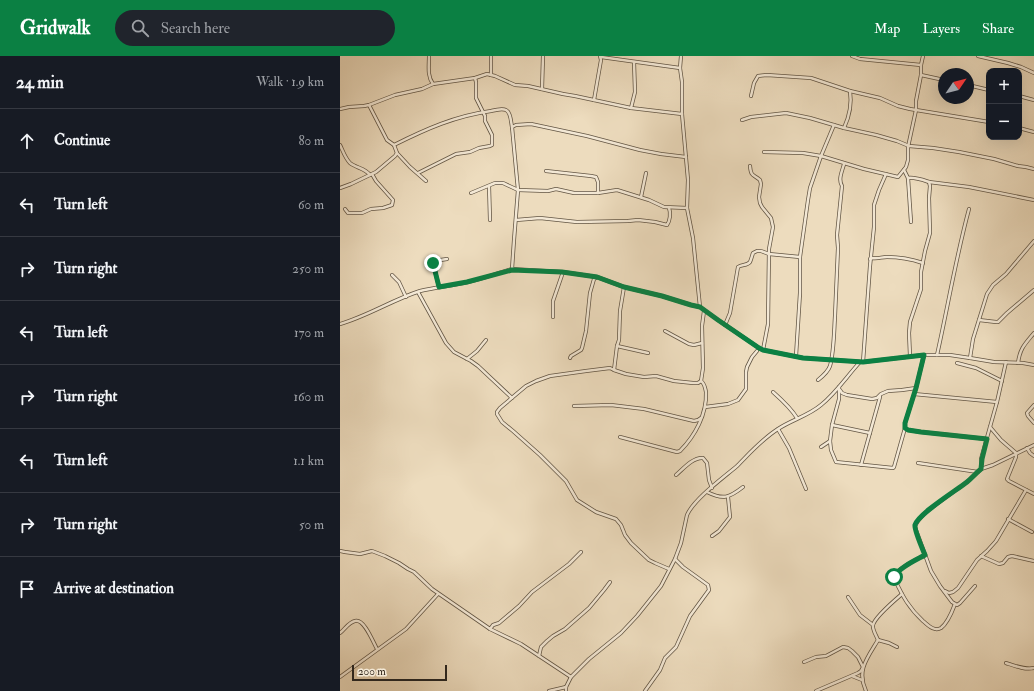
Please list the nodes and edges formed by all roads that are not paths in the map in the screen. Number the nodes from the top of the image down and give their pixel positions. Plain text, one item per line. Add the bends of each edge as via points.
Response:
1 (429, 56) edge
2 (491, 56) edge
3 (543, 56) edge
4 (600, 56) edge
5 (681, 56) edge
6 (852, 56) edge
7 (923, 56) edge
8 (978, 56) edge
9 (634, 62) junction
10 (921, 65) junction
11 (680, 68) junction
12 (1034, 73) edge
13 (491, 75) junction
14 (920, 75) junction
15 (475, 78) junction
16 (938, 79) edge
17 (433, 84) junction
18 (974, 86) edge
19 (542, 89) junction
20 (986, 89) edge
21 (850, 91) junction
22 (751, 96) dead end
23 (1022, 97) edge
24 (594, 100) junction
25 (1034, 100) edge
26 (369, 105) junction
27 (631, 108) junction
28 (340, 109) edge
29 (916, 110) junction
30 (482, 112) junction
31 (682, 114) junction
32 (742, 120) dead end
33 (986, 122) edge
34 (834, 125) junction
35 (512, 127) junction
36 (844, 128) junction
37 (1022, 129) edge
38 (1034, 132) edge
39 (394, 144) junction
40 (340, 145) edge
41 (909, 146) junction
42 (764, 152) dead end
43 (397, 153) junction
44 (821, 156) junction
45 (686, 157) junction
46 (844, 164) junction
47 (750, 166) dead end
48 (1034, 169) edge
49 (904, 170) junction
50 (546, 171) dead end
51 (646, 172) dead end
52 (418, 173) junction
53 (371, 174) junction
54 (886, 174) junction
55 (908, 178) junction
56 (426, 181) dead end
57 (929, 182) junction
58 (489, 186) junction
59 (340, 188) edge
60 (518, 190) junction
61 (471, 193) dead end
62 (598, 193) junction
63 (641, 197) junction
64 (1034, 200) edge
65 (669, 208) junction
66 (687, 208) junction
67 (345, 209) dead end
68 (969, 209) dead end
69 (490, 220) dead end
70 (516, 220) junction
71 (911, 222) dead end
72 (1034, 241) edge
73 (770, 254) junction
74 (800, 257) junction
75 (447, 259) dead end
76 (870, 259) junction
77 (923, 263) junction
78 (512, 270) junction
79 (562, 272) junction
80 (392, 275) dead end
81 (597, 277) junction
82 (439, 287) junction
83 (624, 287) junction
84 (1034, 290) edge
85 (418, 292) junction
86 (406, 297) junction
87 (700, 307) junction
88 (704, 310) junction
89 (553, 317) dead end
90 (979, 320) junction
91 (340, 324) edge
92 (725, 325) junction
93 (665, 331) dead end
94 (1034, 333) edge
95 (486, 340) dead end
96 (702, 343) junction
97 (617, 346) junction
98 (763, 350) junction
99 (757, 351) dead end
100 (648, 353) dead end
101 (924, 355) junction
102 (937, 355) junction
103 (796, 356) junction
104 (910, 356) junction
105 (570, 358) dead end
106 (970, 358) junction
107 (467, 359) junction
108 (831, 360) junction
109 (862, 362) junction
110 (1006, 362) junction
111 (957, 363) dead end
112 (1018, 363) junction
113 (1034, 365) edge
114 (614, 370) junction
115 (818, 380) dead end
116 (1002, 380) junction
117 (701, 381) junction
118 (839, 386) junction
119 (916, 388) junction
120 (773, 392) dead end
121 (914, 394) junction
122 (880, 396) junction
123 (512, 398) junction
124 (997, 402) junction
125 (1034, 405) edge
126 (574, 406) dead end
127 (705, 407) junction
128 (701, 417) junction
129 (797, 418) junction
130 (1034, 423) edge
131 (832, 425) junction
132 (990, 426) junction
133 (778, 428) junction
134 (905, 428) junction
135 (870, 433) junction
136 (620, 437) dead end
137 (987, 439) junction
138 (830, 441) junction
139 (1034, 445) edge
140 (821, 447) dead end
141 (1027, 448) junction
142 (1016, 454) junction
143 (1034, 456) edge
144 (918, 463) dead end
145 (861, 465) junction
146 (979, 470) junction
147 (676, 475) dead end
148 (743, 487) dead end
149 (712, 488) junction
150 (806, 488) dead end
151 (1026, 490) junction
152 (707, 492) junction
153 (1034, 494) edge
154 (728, 497) junction
155 (1008, 519) junction
156 (1032, 532) dead end
157 (712, 536) dead end
158 (340, 551) edge
159 (581, 552) dead end
160 (925, 555) junction
161 (980, 556) junction
162 (675, 559) junction
163 (1034, 561) edge
164 (669, 569) junction
165 (610, 582) dead end
166 (975, 586) dead end
167 (944, 591) junction
168 (438, 594) junction
169 (902, 594) junction
170 (848, 597) dead end
171 (955, 604) junction
172 (873, 625) junction
173 (490, 629) junction
174 (340, 632) edge
175 (878, 640) junction
176 (897, 647) dead end
177 (377, 649) junction
178 (539, 656) junction
179 (804, 662) dead end
180 (1006, 663) dead end
181 (1034, 668) edge
182 (863, 669) junction
183 (852, 676) junction
184 (340, 677) edge
185 (571, 677) junction
186 (862, 680) junction
187 (566, 687) junction
188 (822, 688) junction
189 (549, 691) edge
190 (566, 691) edge
191 (645, 691) edge
192 (816, 691) edge
193 (820, 691) edge
194 (866, 691) edge

1 - 17 street via 429,75
2 - 13 street
3 - 19 street
4 - 9 street
4 - 24 street
5 - 11 street
6 - 10 street
7 - 10 street
8 - 12 street via 1008,63
9 - 11 street
9 - 27 street via 635,92
10 - 14 street
11 - 31 street
13 - 15 street
13 - 19 street via 512,84
14 - 16 street
14 - 29 street
15 - 17 street
15 - 30 street via 476,98
17 - 26 street
18 - 20 street
19 - 24 street
21 - 22 street via 812,78 767,75 758,76
21 - 29 street via 873,95 898,106
21 - 36 street via 851,107
23 - 25 street
24 - 27 street
26 - 28 street
26 - 39 street via 387,140
27 - 31 street
29 - 33 street
29 - 41 street
30 - 35 street via 506,110 509,112
30 - 39 street via 451,120
30 - 52 street via 492,135 492,145 456,154
31 - 45 street
32 - 34 street via 786,113
34 - 36 street
34 - 44 street
35 - 45 street via 532,124 640,150
35 - 60 street
36 - 41 street
37 - 38 street
39 - 43 street
40 - 53 street via 350,163
41 - 48 street via 959,152
41 - 49 street
42 - 44 street via 803,152
43 - 52 street
43 - 53 street
44 - 46 street
44 - 74 street via 810,188
45 - 66 street
46 - 54 street
46 - 108 street via 840,178 842,186
47 - 73 street via 750,173 760,180 759,197 762,207 773,222
49 - 54 street via 898,177
49 - 55 street
50 - 62 street via 596,177
51 - 63 street
52 - 56 street
53 - 59 street
53 - 67 street via 393,200 392,205 362,213 348,213
54 - 76 street via 874,205
55 - 57 street
55 - 71 street
57 - 64 street
57 - 77 street via 930,233
58 - 60 street via 503,183
58 - 61 street
58 - 69 street
60 - 62 street via 556,189 574,193
60 - 70 street
62 - 63 street via 620,190
63 - 65 street
65 - 66 street
65 - 70 street via 667,226 638,220
66 - 87 street
68 - 102 street
70 - 78 street
72 - 90 street via 989,290
73 - 74 street
73 - 92 street via 755,251 747,265 738,267 730,313
73 - 98 street via 768,324
74 - 103 street
75 - 82 street via 433,263
76 - 77 street via 898,257
76 - 109 street
77 - 104 street via 920,289 910,322
78 - 79 street
78 - 82 street
79 - 81 street
79 - 89 street via 553,301
80 - 86 street via 399,282
81 - 83 street
81 - 105 street via 590,293 582,348
82 - 85 street
83 - 87 street
83 - 97 street
84 - 90 street via 998,322
85 - 86 street
85 - 107 street via 446,343 454,352
86 - 91 street
87 - 88 street
88 - 92 street
88 - 96 street
90 - 106 street
92 - 98 street
93 - 96 street via 689,344
94 - 112 street via 1022,347
95 - 107 street
96 - 117 street
97 - 100 street
97 - 114 street
98 - 103 street
99 - 127 street via 747,367 746,389 738,400
101 - 102 street
101 - 104 street
101 - 119 street
102 - 106 street
103 - 108 street
104 - 109 street
106 - 110 street
107 - 123 street
108 - 109 street
108 - 115 street via 826,372
109 - 118 street
110 - 112 street
110 - 116 street
111 - 116 street via 976,368
112 - 113 street
114 - 117 street via 636,376 656,376 684,382
114 - 123 street via 610,368 550,376 526,386
116 - 124 street
117 - 127 street via 706,389
118 - 122 street via 842,393 847,395 872,399
118 - 129 street via 820,406
118 - 131 street via 839,399
119 - 121 street
119 - 122 street via 888,391
120 - 129 street
121 - 124 street
121 - 134 street
122 - 135 street
123 - 164 street via 496,412 502,422 566,481 577,500 596,512 616,519 631,543 649,560
124 - 132 street
125 - 130 street via 1027,413
126 - 128 street via 622,406 694,421
127 - 128 street
128 - 136 street via 699,426 680,452
129 - 133 street
131 - 135 street
131 - 138 street
132 - 137 street
132 - 142 street
133 - 149 street
133 - 150 street
134 - 137 street
134 - 145 street via 893,468
135 - 145 street
137 - 146 street
138 - 140 street
138 - 145 street via 836,462
139 - 141 street
141 - 142 street
141 - 143 street
142 - 146 street
142 - 151 street via 1007,479
144 - 146 street
146 - 160 street via 918,521 915,526
147 - 149 street via 698,458 703,458 707,463
148 - 154 street
149 - 152 street
151 - 153 street
151 - 155 street
152 - 154 street
152 - 162 street via 689,511
154 - 157 street via 730,517
155 - 156 street
155 - 161 street via 996,541
158 - 168 street via 360,554 372,551 386,556 414,572
159 - 173 street
160 - 167 street via 931,571
160 - 169 street via 895,574
161 - 163 street via 999,564 1012,556
161 - 167 street via 958,588 949,593
162 - 164 street
162 - 191 street via 708,585 709,590 690,616 676,647 665,658
164 - 185 street via 661,586 637,616
165 - 178 street via 589,608 541,647
166 - 171 street via 960,603
167 - 171 street
168 - 173 street
168 - 177 street via 406,629
169 - 171 street via 910,608 930,627 937,630 946,624
169 - 172 street via 880,614
170 - 172 street via 860,615
172 - 175 street
173 - 178 street
174 - 177 street via 350,623 359,621 364,624
175 - 176 street
175 - 182 street
177 - 184 street
178 - 185 street
179 - 182 street via 826,656 843,647 858,657
180 - 181 street
182 - 183 street
182 - 186 street
183 - 186 street
183 - 188 street
185 - 187 street
186 - 194 street
187 - 189 street
187 - 190 street
188 - 192 street
188 - 193 street

